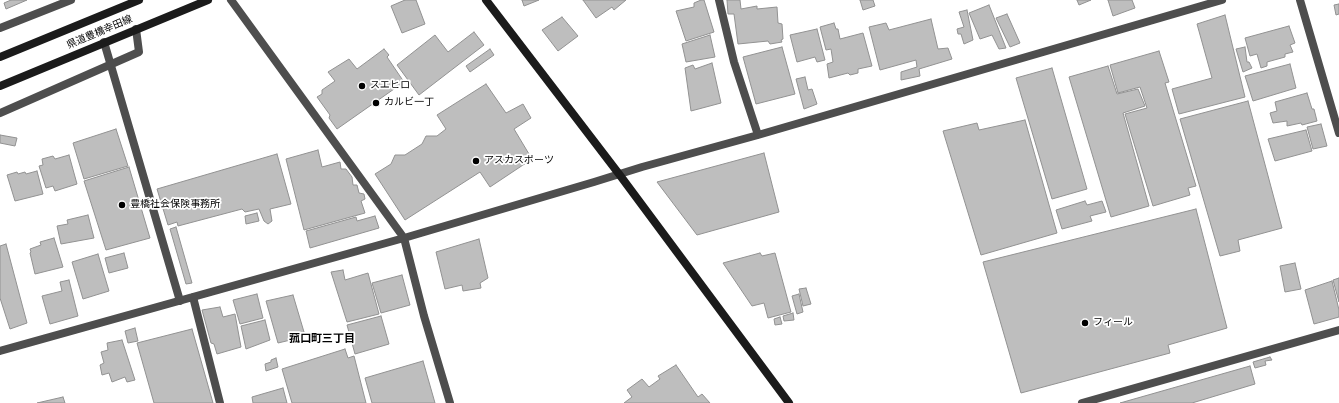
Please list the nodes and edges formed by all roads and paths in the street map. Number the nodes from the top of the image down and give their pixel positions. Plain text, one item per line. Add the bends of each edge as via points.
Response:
1 (71, 0) edge
2 (139, 0) edge
3 (208, 0) edge
4 (231, 0) edge
5 (486, 0) edge
6 (719, 0) edge
7 (1222, 0) edge
8 (1300, 0) edge
9 (128, 2) edge
10 (0, 28) edge
11 (136, 29) junction
12 (104, 42) junction
13 (0, 57) edge
14 (111, 64) junction
15 (0, 86) edge
16 (0, 113) edge
17 (1339, 133) edge
18 (758, 135) junction
19 (619, 174) junction
20 (404, 238) junction
21 (193, 297) junction
22 (180, 301) junction
23 (1339, 330) edge
24 (0, 351) edge
25 (220, 403) edge
26 (450, 403) edge
27 (789, 403) edge
28 (1082, 403) edge

1 - 10 street
2 - 9 street, 県道豊橋幸田線
3 - 11 street, 県道豊橋幸田線
4 - 20 street
5 - 19 street
6 - 18 street via 734,62
7 - 18 street
8 - 17 street
9 - 13 street, 県道豊橋幸田線
11 - 12 street, 県道豊橋幸田線
11 - 14 street via 138,52
12 - 14 street
12 - 15 street, 県道豊橋幸田線
14 - 16 street
14 - 22 street
18 - 19 street
19 - 20 street
19 - 27 street
20 - 21 street
20 - 26 street
21 - 22 street
21 - 25 street
22 - 24 street
23 - 28 street

